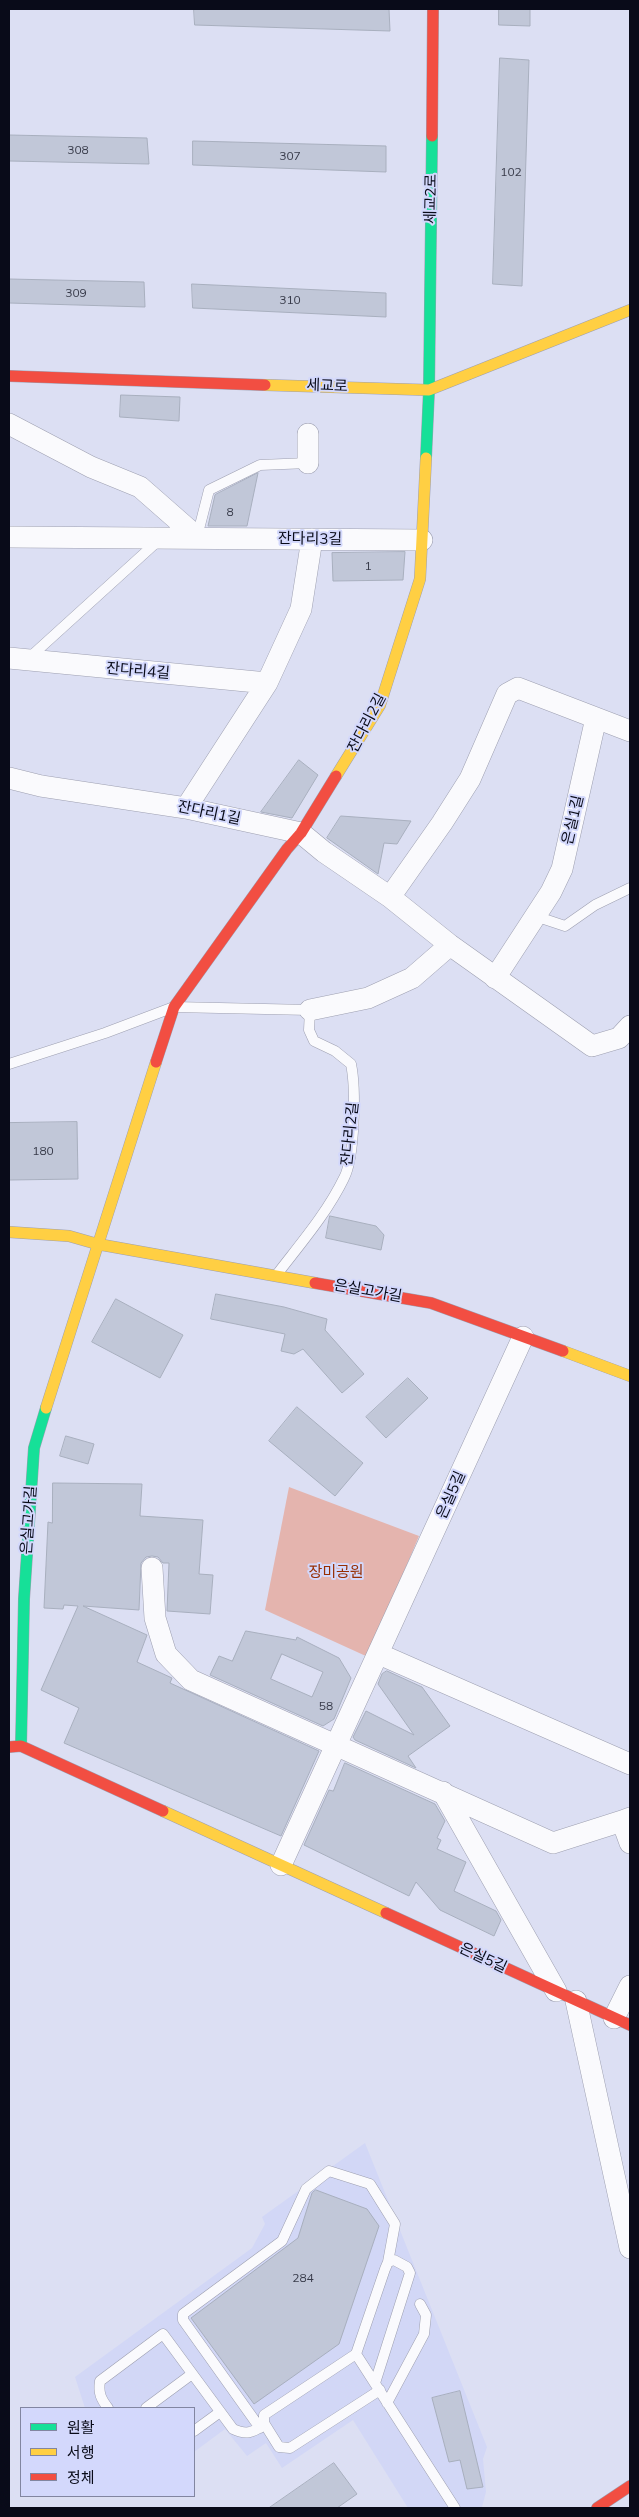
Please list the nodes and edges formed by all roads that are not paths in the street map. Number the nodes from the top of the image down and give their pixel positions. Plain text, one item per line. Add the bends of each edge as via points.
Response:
1 (433, 9) edge
2 (630, 310) edge
3 (9, 376) edge
4 (429, 390) junction
5 (9, 424) edge
6 (308, 434) dead end
7 (308, 462) joint
8 (9, 536) edge
9 (162, 537) junction
10 (197, 537) junction
11 (312, 539) junction
12 (422, 540) junction
13 (18, 659) edge
14 (267, 683) junction
15 (600, 719) junction
16 (630, 731) edge
17 (9, 778) edge
18 (186, 808) junction
19 (301, 833) junction
20 (630, 888) edge
21 (390, 897) junction
22 (535, 916) junction
23 (450, 945) junction
24 (495, 978) junction
25 (174, 1007) junction
26 (310, 1010) junction
27 (630, 1026) edge
28 (9, 1064) edge
29 (9, 1232) edge
30 (97, 1244) junction
31 (277, 1275) junction
32 (523, 1336) junction
33 (630, 1376) edge
34 (152, 1568) dead end
35 (379, 1654) junction
36 (337, 1745) junction
37 (21, 1746) junction
38 (9, 1747) edge
39 (630, 1764) edge
40 (442, 1792) junction
41 (626, 1820) edge
42 (630, 1843) edge
43 (281, 1865) junction
44 (630, 1986) edge
45 (556, 1992) junction
46 (576, 2001) junction
47 (622, 2022) edge
48 (630, 2248) edge
49 (388, 2262) junction
50 (420, 2304) dead end
51 (356, 2354) junction
52 (192, 2374) junction
53 (377, 2387) junction
54 (387, 2403) junction
55 (107, 2407) edge
56 (147, 2407) edge
57 (220, 2412) junction
58 (263, 2426) junction
59 (195, 2430) edge
60 (630, 2486) edge
61 (455, 2508) edge
62 (597, 2508) edge

1 - 4 street, 세교2로
2 - 4 street, 세교로
3 - 4 street, 세교로
4 - 12 street, 잔다리2길
5 - 10 street via 91,468 140,487
6 - 7 street
7 - 10 lane via 260,465 209,490
8 - 9 street, 잔다리3길
9 - 10 street, 잔다리3길
9 - 13 lane
10 - 11 street, 잔다리3길
11 - 12 street, 잔다리3길
11 - 14 street via 301,609
12 - 19 street, 잔다리2길 via 420,580 380,705
13 - 14 street, 잔다리4길
14 - 18 street
15 - 16 street
15 - 21 street via 518,688 507,694 470,779
15 - 22 street, 은실1길 via 562,869
17 - 18 street, 잔다리1길 via 41,786
18 - 19 street, 잔다리1길
19 - 21 street, 잔다리1길
19 - 25 street, 잔다리2길
20 - 22 lane via 595,905 565,926
21 - 23 street, 잔다리1길
22 - 24 street, 은실1길
23 - 24 street
23 - 26 street via 412,978 368,998
24 - 27 street via 592,1046 619,1038
25 - 26 lane
25 - 28 lane
25 - 30 street, 잔다리2길
26 - 31 lane, 잔다리2길 via 309,1030 314,1041 352,1064 355,1081 353,1132 345,1177
29 - 30 street, 은실고가길 via 69,1236
30 - 31 street, 은실고가길
30 - 37 street, 은실고가길 via 34,1448 24,1599
31 - 32 street, 은실고가길 via 431,1303
32 - 33 street, 은실고가길
32 - 35 street, 은실5길
34 - 36 street via 155,1618 166,1654 191,1680
35 - 36 street, 은실5길
35 - 39 street
36 - 40 street
36 - 43 street, 은실5길
37 - 38 street
37 - 43 street
40 - 41 street via 554,1843
40 - 45 street
41 - 42 street
43 - 45 street, 은실5길
44 - 47 street
45 - 46 street, 은실5길
46 - 47 street, 은실5길
46 - 48 street
49 - 51 lane
49 - 53 lane via 394,2260 407,2267 410,2273
49 - 58 lane via 396,2224 370,2184 329,2171 306,2188 282,2241 183,2314 183,2320
50 - 54 lane via 426,2315 424,2334
51 - 53 lane
51 - 58 lane via 264,2415
52 - 55 lane via 163,2334 100,2381 98,2390
52 - 56 lane
52 - 57 lane
53 - 54 lane
53 - 58 lane via 290,2448 279,2447
54 - 61 lane
57 - 58 lane via 233,2429 242,2433 252,2433
57 - 59 lane
60 - 62 street

